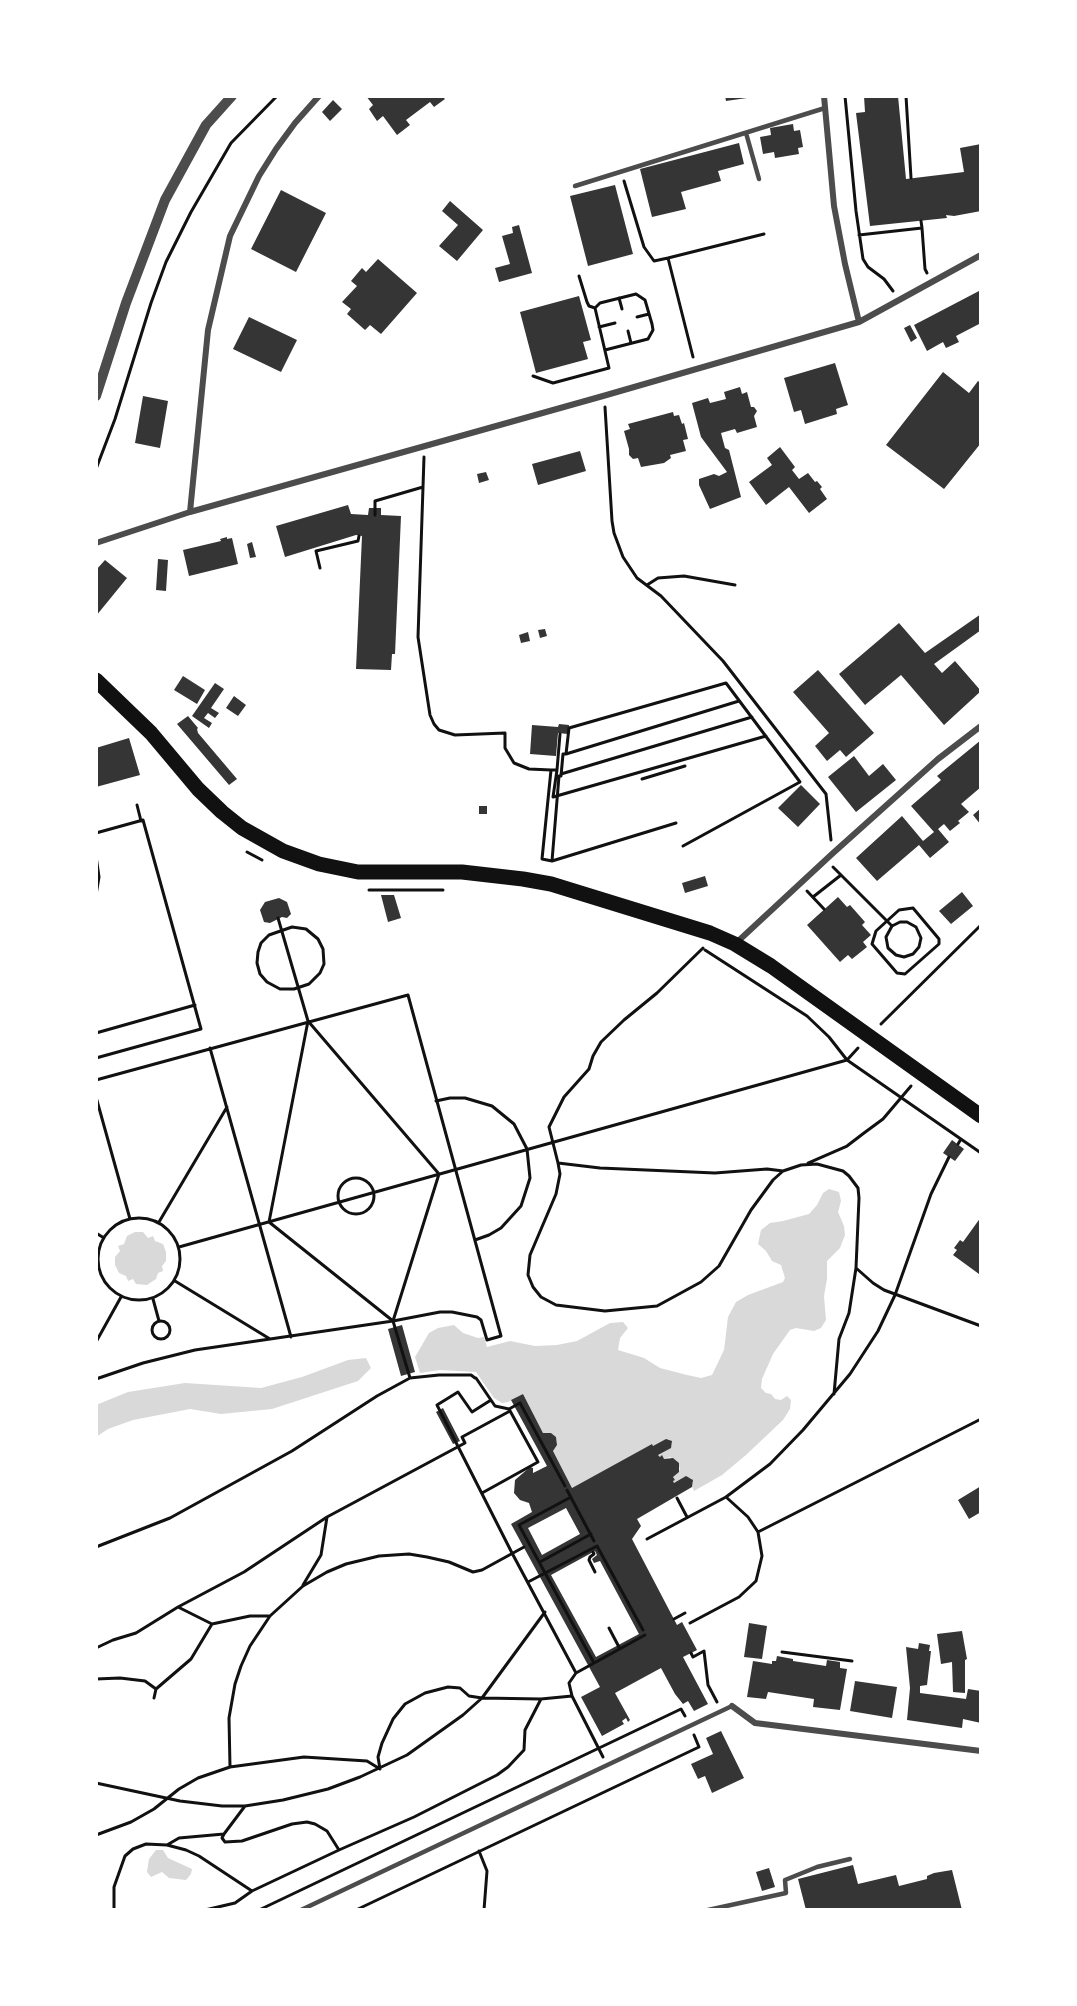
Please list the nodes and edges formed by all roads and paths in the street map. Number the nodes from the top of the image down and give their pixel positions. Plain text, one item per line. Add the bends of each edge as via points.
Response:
1 (232, 96) edge
2 (277, 96) edge
3 (319, 96) edge
4 (824, 96) edge
5 (845, 96) edge
6 (906, 96) edge
7 (825, 108) junction
8 (746, 133) junction
9 (622, 172) junction
10 (911, 178) dead end
11 (759, 179) dead end
12 (575, 186) dead end
13 (921, 221) dead end
14 (922, 228) junction
15 (764, 234) dead end
16 (859, 235) junction
17 (981, 255) edge
18 (668, 258) junction
19 (579, 276) dead end
20 (931, 282) junction
21 (619, 298) junction
22 (898, 300) junction
23 (595, 308) junction
24 (622, 309) dead end
25 (649, 314) junction
26 (637, 317) dead end
27 (859, 321) junction
28 (615, 323) dead end
29 (599, 327) junction
30 (628, 331) dead end
31 (631, 344) junction
32 (605, 350) junction
33 (693, 357) dead end
34 (533, 376) dead end
35 (96, 396) edge
36 (603, 396) junction
37 (424, 447) junction
38 (96, 470) edge
39 (423, 487) junction
40 (190, 512) junction
41 (375, 515) dead end
42 (359, 536) dead end
43 (96, 543) edge
44 (320, 568) dead end
45 (647, 585) junction
46 (735, 585) dead end
47 (96, 680) edge
48 (740, 701) junction
49 (752, 717) junction
50 (981, 726) edge
51 (560, 735) dead end
52 (766, 736) junction
53 (566, 754) junction
54 (662, 766) junction
55 (685, 766) dead end
56 (551, 770) junction
57 (557, 770) junction
58 (663, 773) junction
59 (561, 774) junction
60 (642, 779) dead end
61 (558, 796) junction
62 (137, 805) dead end
63 (141, 821) junction
64 (676, 823) dead end
65 (96, 833) edge
66 (683, 846) dead end
67 (240, 847) dead end
68 (96, 856) edge
69 (829, 856) junction
70 (552, 861) junction
71 (265, 862) dead end
72 (841, 874) junction
73 (367, 890) dead end
74 (446, 890) dead end
75 (96, 895) edge
76 (824, 909) dead end
77 (278, 918) dead end
78 (887, 922) junction
79 (981, 925) edge
80 (892, 926) junction
81 (281, 930) junction
82 (710, 933) junction
83 (735, 944) junction
84 (693, 945) dead end
85 (703, 949) junction
86 (298, 988) junction
87 (195, 1005) junction
88 (308, 1021) junction
89 (873, 1032) junction
90 (96, 1033) edge
91 (210, 1048) junction
92 (96, 1058) edge
93 (847, 1060) junction
94 (922, 1073) junction
95 (96, 1080) edge
96 (96, 1097) edge
97 (901, 1099) junction
98 (436, 1101) junction
99 (227, 1107) junction
100 (981, 1116) edge
101 (961, 1139) junction
102 (553, 1142) junction
103 (958, 1144) dead end
104 (528, 1149) junction
105 (981, 1153) edge
106 (949, 1157) dead end
107 (558, 1163) junction
108 (807, 1164) junction
109 (456, 1170) junction
110 (783, 1172) junction
111 (439, 1174) junction
112 (374, 1193) junction
113 (339, 1202) junction
114 (130, 1219) junction
115 (269, 1222) junction
116 (159, 1223) junction
117 (259, 1225) junction
118 (96, 1233) edge
119 (104, 1238) junction
120 (475, 1240) junction
121 (179, 1247) junction
122 (856, 1268) junction
123 (98, 1271) edge
124 (175, 1281) junction
125 (895, 1295) junction
126 (121, 1297) junction
127 (153, 1299) junction
128 (159, 1321) junction
129 (393, 1322) junction
130 (981, 1326) edge
131 (291, 1336) junction
132 (272, 1340) junction
133 (96, 1342) edge
134 (410, 1378) junction
135 (96, 1379) edge
136 (834, 1394) junction
137 (491, 1400) junction
138 (510, 1410) junction
139 (981, 1419) edge
140 (536, 1446) dead end
141 (458, 1447) junction
142 (531, 1448) junction
143 (565, 1486) dead end
144 (567, 1490) dead end
145 (482, 1493) junction
146 (571, 1497) junction
147 (726, 1497) junction
148 (677, 1498) dead end
149 (327, 1517) junction
150 (687, 1517) junction
151 (758, 1532) junction
152 (591, 1534) junction
153 (647, 1539) dead end
154 (594, 1541) dead end
155 (96, 1546) edge
156 (524, 1547) dead end
157 (593, 1552) dead end
158 (512, 1553) junction
159 (539, 1562) junction
160 (595, 1572) dead end
161 (545, 1573) junction
162 (528, 1582) junction
163 (303, 1586) junction
164 (178, 1607) junction
165 (545, 1612) junction
166 (685, 1613) dead end
167 (270, 1616) junction
168 (674, 1619) dead end
169 (690, 1623) dead end
170 (212, 1624) junction
171 (609, 1628) dead end
172 (643, 1630) dead end
173 (645, 1635) dead end
174 (96, 1648) edge
175 (620, 1649) junction
176 (782, 1652) dead end
177 (691, 1653) dead end
178 (852, 1661) dead end
179 (594, 1663) junction
180 (576, 1673) junction
181 (96, 1679) edge
182 (156, 1689) junction
183 (572, 1696) junction
184 (154, 1698) dead end
185 (482, 1698) junction
186 (541, 1699) junction
187 (732, 1706) joint
188 (721, 1711) junction
189 (689, 1725) junction
190 (599, 1748) junction
191 (981, 1752) edge
192 (606, 1764) junction
193 (230, 1767) junction
194 (380, 1769) junction
195 (96, 1783) edge
196 (166, 1799) junction
197 (245, 1806) junction
198 (96, 1834) edge
199 (224, 1834) junction
200 (166, 1845) junction
201 (339, 1850) junction
202 (479, 1851) junction
203 (850, 1859) dead end
204 (252, 1891) junction
205 (114, 1910) edge
206 (205, 1910) edge
207 (259, 1910) edge
208 (301, 1910) edge
209 (357, 1910) edge
210 (484, 1910) edge
211 (708, 1910) edge

1 - 35 street via 206,125 165,200
2 - 38 path via 231,143 166,262
3 - 40 street via 276,149 230,236 208,330
4 - 7 street
5 - 16 path
6 - 10 path
7 - 8 lane
7 - 27 street via 834,206
8 - 9 lane
8 - 11 lane
9 - 12 lane
9 - 18 path via 644,247 654,261
13 - 14 path
14 - 16 path
14 - 20 path via 925,269
15 - 18 path
16 - 22 path via 863,259
17 - 20 street
18 - 33 path
19 - 23 path via 586,302
20 - 22 street
21 - 23 path
21 - 24 path
21 - 25 path via 641,296
22 - 27 street
23 - 29 path
25 - 26 path
25 - 31 path via 651,335
27 - 36 street
28 - 29 path
29 - 32 path
30 - 31 path
31 - 32 path
32 - 34 path via 609,368 553,383
36 - 37 street
36 - 45 path via 614,534 629,568
37 - 39 path
37 - 40 street
39 - 41 path via 375,501
39 - 56 path via 418,637 430,715 439,730 448,734 504,733 505,748 514,763 529,769
40 - 43 street
42 - 44 path via 358,541 316,551
45 - 46 path via 658,578 684,576
45 - 69 path via 723,661 826,794
47 - 82 main road via 151,733 222,812 263,841 292,855 358,872 462,872 523,879
48 - 49 path
48 - 53 path
48 - 53 path via 726,683 569,728
49 - 52 path
49 - 59 path
50 - 69 street
51 - 57 path
52 - 54 path
52 - 66 path via 800,782
53 - 59 path via 563,753
54 - 58 path
54 - 61 path
55 - 58 path
56 - 57 path
56 - 70 path via 542,859
57 - 61 path via 553,797
58 - 60 path
59 - 61 path
61 - 70 path
62 - 63 path
63 - 65 path
63 - 87 path
64 - 70 path
67 - 71 path
68 - 75 path
69 - 72 path
69 - 83 street
72 - 76 path via 813,897
72 - 78 path
73 - 74 path
77 - 81 path
78 - 78 path via 899,910 913,908 939,944 905,974 897,973 872,944 876,931
78 - 80 path
79 - 89 path
80 - 80 path via 886,937 888,948 904,957 913,954 921,938 916,927 907,922
81 - 86 path
81 - 86 path via 261,943 258,968 271,986
81 - 86 path via 306,929 323,949 320,974
82 - 83 main road
82 - 85 path
83 - 89 main road
84 - 85 path
85 - 93 path via 807,1016
85 - 102 path via 602,1042 589,1069 554,1113 549,1127
86 - 88 path
87 - 90 path
87 - 92 path via 201,1029
88 - 91 path
88 - 98 path via 408,995
88 - 111 path
88 - 115 path
89 - 93 path
89 - 94 main road
91 - 95 path
91 - 99 path
93 - 97 path
93 - 102 path
94 - 97 path
94 - 100 main road
96 - 114 path
97 - 101 path
97 - 108 path via 883,1119 847,1146
98 - 104 path via 465,1098 492,1106 514,1124
98 - 109 path
99 - 116 path
99 - 117 path
101 - 103 path
101 - 105 path
102 - 104 path
102 - 107 path
104 - 109 path
104 - 120 path via 530,1178 521,1206 501,1228
106 - 125 path via 931,1194
107 - 110 path via 716,1173 767,1169
107 - 110 path via 556,1194 531,1255 528,1275 541,1298 556,1305 606,1311 657,1306 701,1282 719,1266 751,1210
108 - 110 path
108 - 122 path via 843,1171 858,1188
109 - 111 path
109 - 120 path
111 - 112 path
111 - 129 path
112 - 113 path
112 - 113 path via 372,1204 364,1212 347,1212
112 - 113 path via 368,1183 351,1179 339,1191
113 - 115 path
114 - 116 path via 145,1218
114 - 119 path via 115,1226
115 - 117 path
115 - 129 path
116 - 121 path via 172,1233
117 - 121 path
117 - 131 path
118 - 119 path
119 - 123 path via 98,1254
120 - 129 path via 501,1335 487,1340 481,1320 452,1312
121 - 124 path via 181,1265
122 - 125 path
122 - 136 path via 849,1313 839,1339
123 - 126 path via 107,1286
124 - 127 path
124 - 132 path
125 - 130 path
125 - 136 path via 878,1331
126 - 127 path
126 - 133 path
127 - 128 path
128 - 128 path via 152,1330 155,1337 163,1338 169,1334 169,1326
129 - 131 path
129 - 134 path
131 - 132 path
132 - 135 path via 186,1352
134 - 137 path via 471,1375
134 - 155 path via 292,1451 170,1518
136 - 147 path via 770,1464
137 - 138 path via 495,1406
137 - 141 path via 472,1412 458,1392 437,1405
138 - 141 path via 462,1437 465,1443
138 - 142 path
138 - 143 path via 520,1403
139 - 151 path
140 - 142 path
141 - 145 path
141 - 149 path
142 - 145 path via 538,1462
144 - 146 path
145 - 158 path
146 - 152 path
146 - 159 path via 519,1526
147 - 150 path
147 - 151 path
148 - 150 path
149 - 163 path via 321,1555
149 - 164 path via 244,1572
150 - 153 path
151 - 169 path via 762,1556 756,1581 739,1597
152 - 154 path
152 - 159 path
156 - 158 path
157 - 160 path via 589,1560
158 - 162 path
158 - 163 path via 473,1572 427,1557 379,1556 346,1564
159 - 161 path
161 - 162 path
161 - 172 path via 597,1546
161 - 179 path
162 - 165 path
163 - 167 path
164 - 170 path
164 - 174 path via 136,1633
165 - 180 path
165 - 185 path
166 - 168 path
167 - 170 path
167 - 193 path via 250,1646 235,1684 228,1726
170 - 182 path via 191,1659
171 - 175 path
173 - 175 path
175 - 179 path
176 - 178 path
177 - 188 path via 693,1657 704,1651 708,1685
179 - 180 path
180 - 183 path via 569,1683
181 - 182 path via 145,1681
182 - 184 path
183 - 186 path
183 - 190 path
185 - 186 path
185 - 194 path via 434,1738
185 - 194 path via 448,1687 405,1704 382,1743
186 - 201 path via 525,1730 524,1750 508,1767 414,1817
187 - 188 lane
187 - 191 street via 755,1724
188 - 189 lane
189 - 190 path via 681,1709
189 - 192 lane
189 - 202 path via 699,1747
190 - 192 path
190 - 207 path
192 - 208 lane
193 - 194 path via 304,1757 368,1761
193 - 196 path via 198,1778
194 - 197 path via 328,1789
195 - 196 path
196 - 197 path
196 - 198 path via 131,1822
197 - 199 path
199 - 200 path via 179,1838
199 - 201 path via 225,1842 242,1841 308,1822 327,1831
200 - 204 path via 199,1856
200 - 205 path via 139,1846 125,1856 114,1887
201 - 204 path
202 - 209 path
202 - 210 path via 487,1871
203 - 211 lane via 785,1880 786,1893
204 - 206 path via 235,1903

